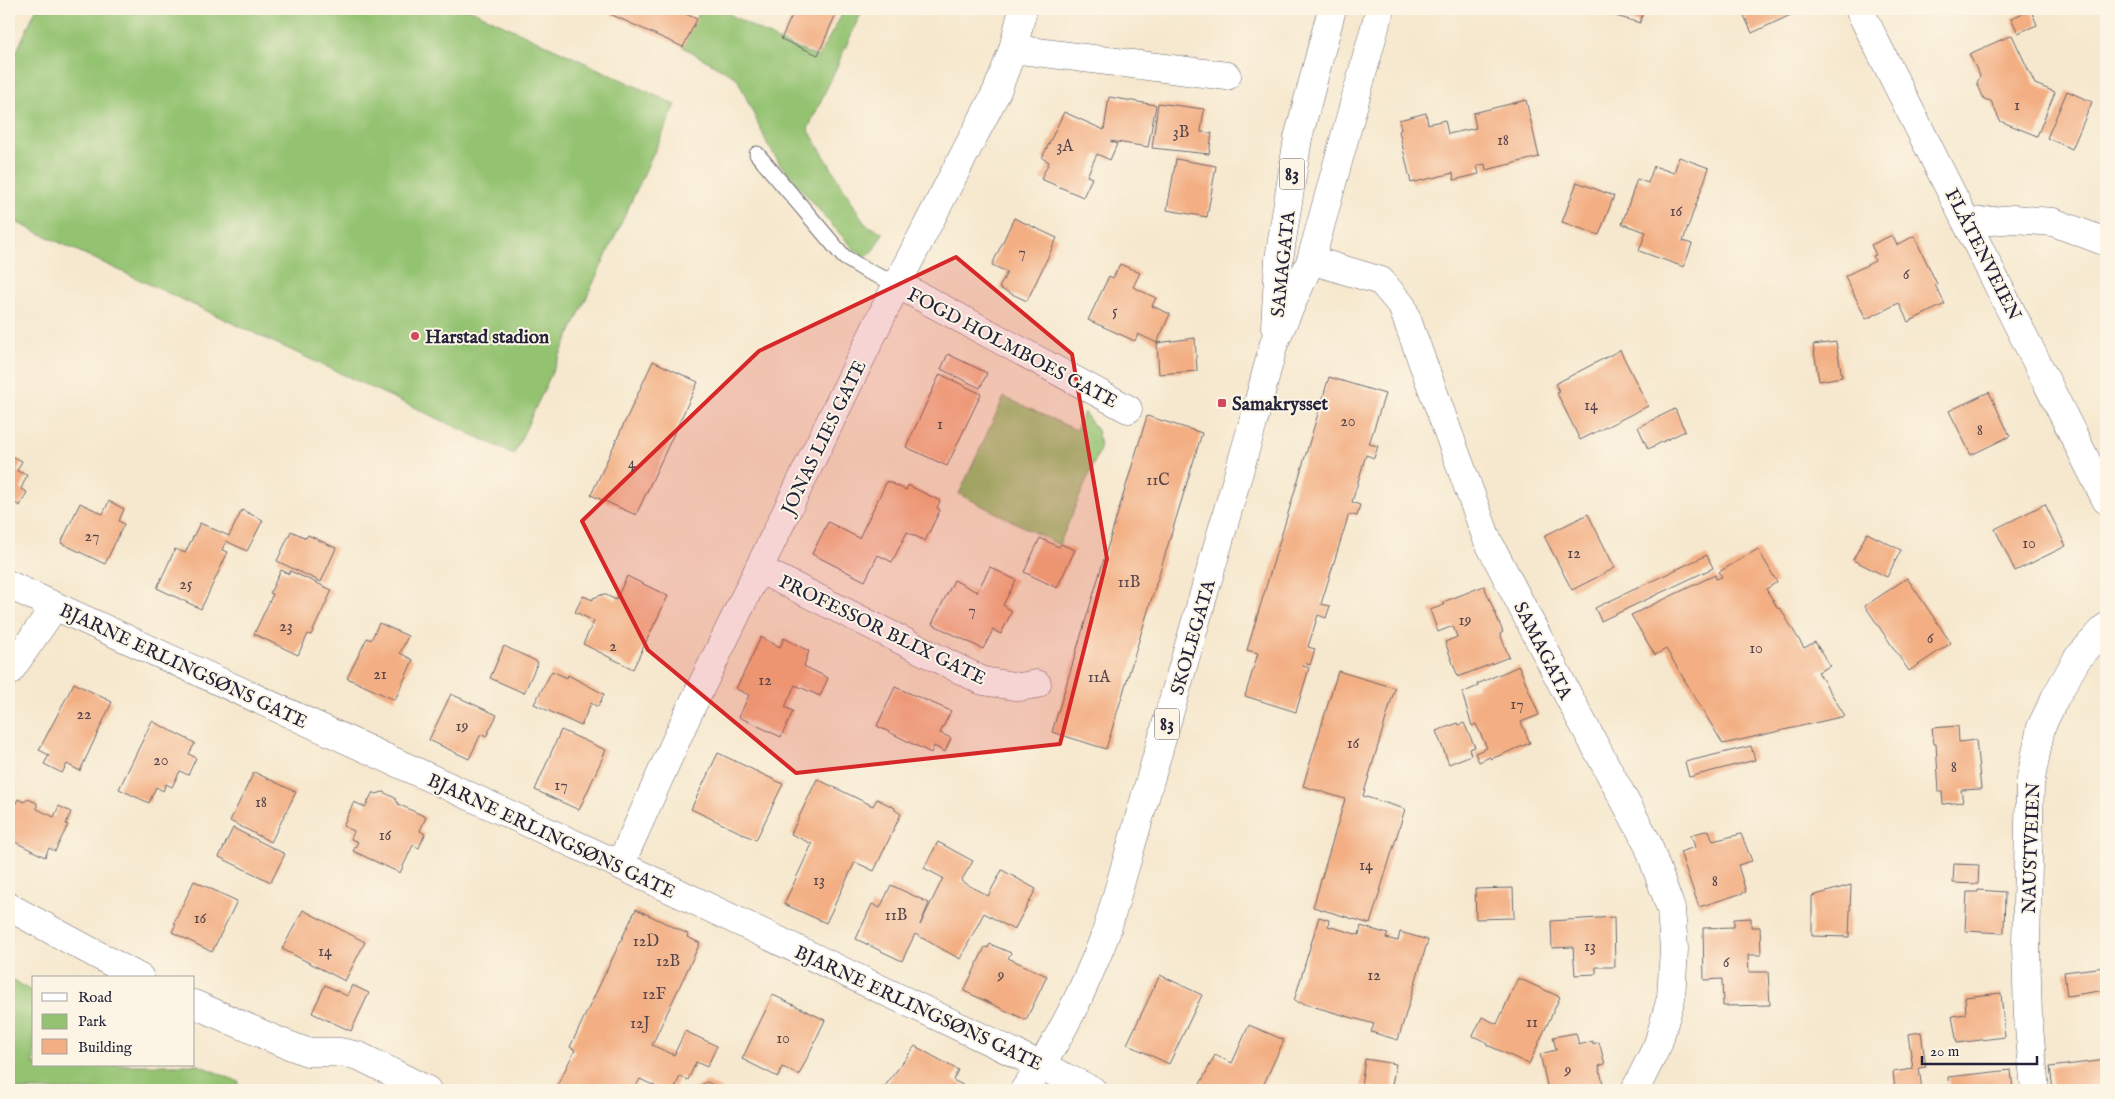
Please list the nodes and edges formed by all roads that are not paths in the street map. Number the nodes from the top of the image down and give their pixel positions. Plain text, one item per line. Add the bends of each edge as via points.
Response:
1 (1023, 9) edge
2 (1332, 9) edge
3 (1380, 9) edge
4 (1860, 9) edge
5 (1013, 49) junction
6 (1227, 76) dead end
7 (757, 154) dead end
8 (1969, 223) junction
9 (2106, 242) edge
10 (1311, 260) junction
11 (897, 284) junction
12 (1274, 343) junction
13 (1128, 410) dead end
14 (2106, 500) edge
15 (759, 569) junction
16 (9, 585) edge
17 (55, 606) junction
18 (2106, 627) edge
19 (9, 672) edge
20 (1037, 684) dead end
21 (620, 865) junction
22 (9, 907) edge
23 (136, 976) edge
24 (195, 1004) edge
25 (1042, 1065) junction
26 (427, 1090) edge
27 (1024, 1090) edge
28 (1092, 1090) edge
29 (1635, 1090) edge
30 (2035, 1090) edge

1 - 5 main road, JONAS LIES GATE
2 - 12 main road, SAMAGATA / 83 via 1298,138 1279,259
3 - 10 main road, SAMAGATA / 83
4 - 8 main road, FLÅTENVEIEN
5 - 6 main road
5 - 11 main road, JONAS LIES GATE via 997,91
7 - 11 lane via 844,257
8 - 9 main road via 2014,219 2053,222
8 - 14 main road, FLÅTENVEIEN
10 - 12 main road, SAMAGATA / 83
10 - 29 main road, SAMAGATA via 1380,281 1402,306 1487,540 1647,842 1671,909 1674,949 1671,998 1658,1044
11 - 13 main road, FOGD HOLMBOES GATE
11 - 15 main road, JONAS LIES GATE
12 - 25 main road, SKOLEGATA / 83 via 1106,933 1086,984
15 - 20 main road, PROFESSOR BLIX GATE via 983,681 1020,687
15 - 21 main road, JONAS LIES GATE via 687,716
16 - 17 main road, BJARNE ERLINGSØNS GATE
17 - 19 main road
17 - 21 main road, BJARNE ERLINGSØNS GATE
18 - 30 main road, NAUSTVEIEN via 2077,659 2055,698 2041,727 2030,784 2026,945
21 - 25 main road, BJARNE ERLINGSØNS GATE
22 - 23 main road
24 - 26 main road via 307,1052 340,1052 359,1056
25 - 27 main road, SKOLEGATA / 83
25 - 28 main road, BJARNE ERLINGSØNS GATE

